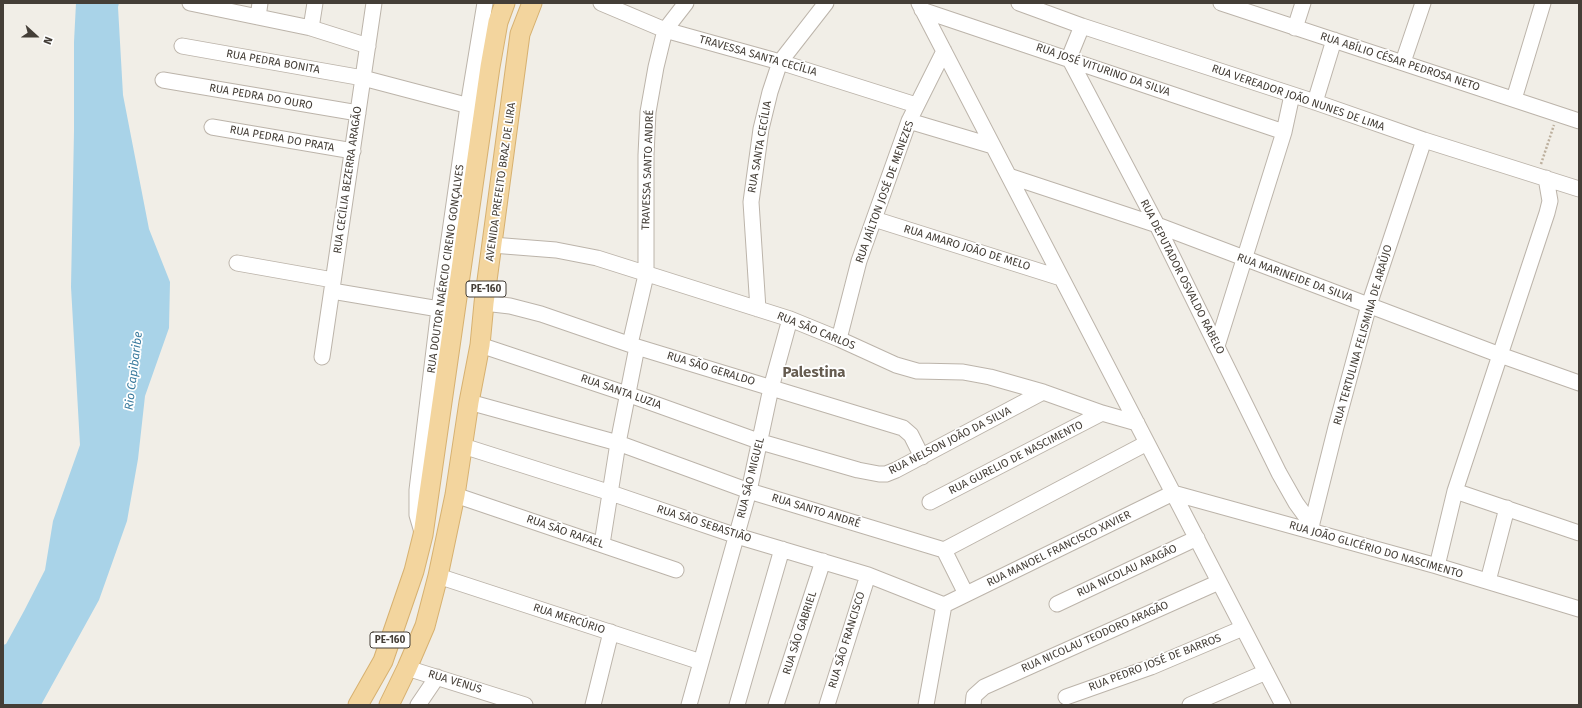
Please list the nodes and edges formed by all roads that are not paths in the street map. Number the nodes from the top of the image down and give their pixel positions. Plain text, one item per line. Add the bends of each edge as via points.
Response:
1 (190, 3) edge
2 (315, 3) edge
3 (374, 3) edge
4 (485, 3) edge
5 (505, 3) edge
6 (532, 3) edge
7 (601, 3) edge
8 (686, 3) edge
9 (826, 3) edge
10 (1018, 3) edge
11 (1221, 3) edge
12 (1303, 3) edge
13 (1423, 3) edge
14 (1543, 3) edge
15 (920, 6) edge
16 (259, 10) edge
17 (1058, 10) edge
18 (1082, 26) junction
19 (311, 28) junction
20 (1295, 28) junction
21 (665, 30) junction
22 (1334, 40) junction
23 (182, 46) dead end
24 (368, 46) junction
25 (944, 51) junction
26 (1069, 58) junction
27 (780, 62) junction
28 (1403, 62) junction
29 (364, 78) junction
30 (163, 80) dead end
31 (1292, 95) junction
32 (1514, 99) junction
33 (1315, 102) junction
34 (916, 105) junction
35 (476, 108) junction
36 (358, 113) junction
37 (910, 121) junction
38 (1579, 121) edge
39 (212, 127) dead end
40 (1284, 132) junction
41 (1424, 140) junction
42 (993, 146) junction
43 (352, 151) junction
44 (1009, 176) junction
45 (1542, 177) junction
46 (1579, 189) edge
47 (874, 219) junction
48 (1157, 225) junction
49 (492, 245) junction
50 (1244, 259) junction
51 (237, 263) dead end
52 (646, 275) junction
53 (1061, 278) junction
54 (333, 286) junction
55 (484, 303) junction
56 (1369, 305) junction
57 (439, 309) junction
58 (758, 309) junction
59 (790, 319) junction
60 (839, 339) junction
61 (480, 345) junction
62 (633, 345) junction
63 (1217, 346) junction
64 (1500, 355) junction
65 (322, 357) dead end
66 (1579, 383) edge
67 (771, 388) junction
68 (1043, 392) junction
69 (627, 394) junction
70 (469, 402) junction
71 (1102, 413) junction
72 (1137, 423) junction
73 (761, 442) junction
74 (618, 443) junction
75 (1147, 443) junction
76 (463, 446) junction
77 (922, 457) junction
78 (749, 491) junction
79 (1455, 491) junction
80 (611, 493) junction
81 (1173, 493) junction
82 (455, 495) junction
83 (930, 502) dead end
84 (1507, 508) junction
85 (1311, 528) junction
86 (1579, 533) edge
87 (423, 535) junction
88 (737, 536) junction
89 (1197, 538) junction
90 (602, 544) junction
91 (782, 549) junction
92 (944, 550) junction
93 (823, 561) junction
94 (1437, 566) junction
95 (676, 570) dead end
96 (868, 575) junction
97 (438, 576) junction
98 (1488, 581) junction
99 (1219, 582) junction
100 (966, 594) junction
101 (1057, 604) dead end
102 (944, 605) junction
103 (1579, 609) edge
104 (1244, 628) junction
105 (611, 632) junction
106 (701, 662) junction
107 (407, 668) junction
108 (1266, 672) junction
109 (438, 677) junction
110 (1066, 697) dead end
111 (973, 701) edge
112 (358, 705) edge
113 (389, 705) edge
114 (418, 705) edge
115 (525, 705) edge
116 (593, 705) edge
117 (689, 705) edge
118 (737, 705) edge
119 (776, 705) edge
120 (827, 705) edge
121 (926, 705) edge
122 (1190, 705) edge
123 (1283, 705) edge

1 - 16 street
2 - 19 street
3 - 24 street, RUA CECÍLIA BEZERRA ARAGÃO
4 - 35 street, RUA DOUTOR NAÉRCIO CIRENO GONÇALVES
5 - 35 main road, PE-160 via 498,22 490,67
6 - 49 main road, AVENIDA PREFEITO BRAZ DE LIRA / PE-160 via 520,34
7 - 21 street, TRAVESSA SANTA CECÍLIA
8 - 21 street, TRAVESSA SANTO ANDRÉ
9 - 27 street, RUA SANTA CECÍLIA
10 - 17 street, RUA VEREADOR JOÃO NUNES DE LIMA
11 - 20 street, RUA ABÍLIO CÉSAR PEDROSA NETO
12 - 20 street
13 - 28 street
14 - 32 street
15 - 25 street
15 - 26 street, RUA JOSÉ VITURINO DA SILVA
16 - 19 street
17 - 18 street, RUA VEREADOR JOÃO NUNES DE LIMA
18 - 26 street
18 - 31 street, RUA VEREADOR JOÃO NUNES DE LIMA
19 - 24 street
20 - 22 street, RUA ABÍLIO CÉSAR PEDROSA NETO
21 - 27 street, TRAVESSA SANTA CECÍLIA
21 - 52 street, TRAVESSA SANTO ANDRÉ via 648,112
22 - 28 street, RUA ABÍLIO CÉSAR PEDROSA NETO
22 - 33 street
23 - 29 street, RUA PEDRA BONITA
24 - 29 street, RUA CECÍLIA BEZERRA ARAGÃO
25 - 34 street, RUA JAÍLTON JOSÉ DE MENEZES
25 - 42 street
26 - 40 street, RUA JOSÉ VITURINO DA SILVA
26 - 48 street, RUA DEPUTADOR OSVALDO RABELO
27 - 34 street, TRAVESSA SANTA CECÍLIA
27 - 58 street, RUA SANTA CECÍLIA via 761,129 751,202
28 - 32 street, RUA ABÍLIO CÉSAR PEDROSA NETO
29 - 35 street, RUA PEDRA BONITA
29 - 36 street, RUA CECÍLIA BEZERRA ARAGÃO
30 - 36 street, RUA PEDRA DO OURO
31 - 33 street, RUA VEREADOR JOÃO NUNES DE LIMA
31 - 40 street
32 - 38 street, RUA ABÍLIO CÉSAR PEDROSA NETO
33 - 41 street, RUA VEREADOR JOÃO NUNES DE LIMA
34 - 37 street, RUA JAÍLTON JOSÉ DE MENEZES
35 - 57 street, RUA DOUTOR NAÉRCIO CIRENO GONÇALVES
35 - 87 main road, PE-160
36 - 43 street, RUA CECÍLIA BEZERRA ARAGÃO
37 - 42 street
37 - 47 street, RUA JAÍLTON JOSÉ DE MENEZES
39 - 43 street, RUA PEDRA DO PRATA
40 - 50 street
41 - 45 street, RUA VEREADOR JOÃO NUNES DE LIMA
41 - 56 street, RUA TERTULINA FELISMINA DE ARAÚJO
42 - 44 street
43 - 54 street, RUA CECÍLIA BEZERRA ARAGÃO
44 - 48 street, RUA MARINEIDE DA SILVA
44 - 53 street
45 - 46 street, RUA VEREADOR JOÃO NUNES DE LIMA
45 - 64 street via 1550,200 1547,213
47 - 53 street, RUA AMARO JOÃO DE MELO
47 - 60 street, RUA JAÍLTON JOSÉ DE MENEZES via 859,261
48 - 50 street, RUA MARINEIDE DA SILVA
48 - 63 street, RUA DEPUTADOR OSVALDO RABELO
49 - 52 street, RUA SÃO CARLOS via 578,253
49 - 55 main road, AVENIDA PREFEITO BRAZ DE LIRA / PE-160
50 - 56 street, RUA MARINEIDE DA SILVA
50 - 63 street
51 - 54 street
52 - 58 street, RUA SÃO CARLOS
52 - 62 street, TRAVESSA SANTO ANDRÉ
53 - 72 street
54 - 57 street
54 - 65 street, RUA CECÍLIA BEZERRA ARAGÃO
55 - 61 main road, AVENIDA PREFEITO BRAZ DE LIRA / PE-160
55 - 62 street, RUA SÃO GERALDO via 541,314
56 - 64 street, RUA MARINEIDE DA SILVA
56 - 85 street, RUA TERTULINA FELISMINA DE ARAÚJO
57 - 87 street, RUA DOUTOR NAÉRCIO CIRENO GONÇALVES via 417,490 417,515
58 - 59 street, RUA SÃO CARLOS
59 - 60 street, RUA SÃO CARLOS
59 - 67 street, RUA SÃO MIGUEL
60 - 68 street, RUA SÃO CARLOS via 917,371 975,374
61 - 69 street, RUA SANTA LUZIA
61 - 70 main road, AVENIDA PREFEITO BRAZ DE LIRA / PE-160
62 - 67 street, RUA SÃO GERALDO
62 - 69 street, TRAVESSA SANTO ANDRÉ
63 - 85 street, RUA DEPUTADOR OSVALDO RABELO via 1279,473
64 - 66 street, RUA MARINEIDE DA SILVA
64 - 79 street
67 - 73 street, RUA SÃO MIGUEL
67 - 77 street, RUA SÃO GERALDO via 903,428 911,435
68 - 71 street, RUA SÃO CARLOS
68 - 77 street, RUA NELSON JOÃO DA SILVA
69 - 73 street, RUA SANTA LUZIA
69 - 74 street, TRAVESSA SANTO ANDRÉ
70 - 74 street, RUA SANTO ANDRÉ
70 - 76 main road, AVENIDA PREFEITO BRAZ DE LIRA / PE-160
71 - 72 street, RUA SÃO CARLOS
71 - 83 street, RUA GURELIO DE NASCIMENTO
72 - 75 street
73 - 77 street, RUA NELSON JOÃO DA SILVA via 878,474 886,474
73 - 78 street, RUA SÃO MIGUEL
74 - 78 street, RUA SANTO ANDRÉ
74 - 80 street, TRAVESSA SANTO ANDRÉ
75 - 81 street
75 - 92 street
76 - 80 street, RUA SÃO SEBASTIÃO
76 - 82 main road, AVENIDA PREFEITO BRAZ DE LIRA / PE-160
78 - 88 street, RUA SÃO MIGUEL
78 - 92 street, RUA SANTO ANDRÉ
79 - 84 street
79 - 94 street
80 - 88 street, RUA SÃO SEBASTIÃO
80 - 90 street, TRAVESSA SANTO ANDRÉ
81 - 85 street, RUA JOÃO GLICÉRIO DO NASCIMENTO
81 - 89 street
81 - 100 street, RUA MANOEL FRANCISCO XAVIER
82 - 90 street, RUA SÃO RAFAEL
82 - 97 main road, AVENIDA PREFEITO BRAZ DE LIRA / PE-160
84 - 86 street
84 - 98 street
85 - 94 street, RUA JOÃO GLICÉRIO DO NASCIMENTO
87 - 112 main road, PE-160 via 414,571 383,661
88 - 91 street, RUA SÃO SEBASTIÃO
88 - 106 street, RUA SÃO MIGUEL
89 - 99 street
89 - 101 street, RUA NICOLAU ARAGÃO
90 - 95 street, RUA SÃO RAFAEL
91 - 93 street, RUA SÃO SEBASTIÃO
91 - 118 street
92 - 100 street
93 - 96 street, RUA SÃO SEBASTIÃO
93 - 119 street, RUA SÃO GABRIEL
94 - 98 street, RUA JOÃO GLICÉRIO DO NASCIMENTO
96 - 102 street, RUA SÃO SEBASTIÃO
96 - 120 street, RUA SÃO FRANCISCO
97 - 105 street, RUA MERCÚRIO
97 - 107 main road, PE-160 via 425,626
98 - 103 street, RUA JOÃO GLICÉRIO DO NASCIMENTO
99 - 104 street
99 - 111 street, RUA NICOLAU TEODORO ARAGÃO via 984,687
100 - 102 street, RUA MANOEL FRANCISCO XAVIER
102 - 121 street
104 - 108 street
104 - 110 street, RUA PEDRO JOSÉ DE BARROS via 1151,667
105 - 106 street, RUA MERCÚRIO
105 - 116 street
106 - 117 street, RUA SÃO MIGUEL
107 - 109 street, RUA VENUS
107 - 113 main road, PE-160
108 - 122 street
108 - 123 street
109 - 114 street
109 - 115 street, RUA VENUS

